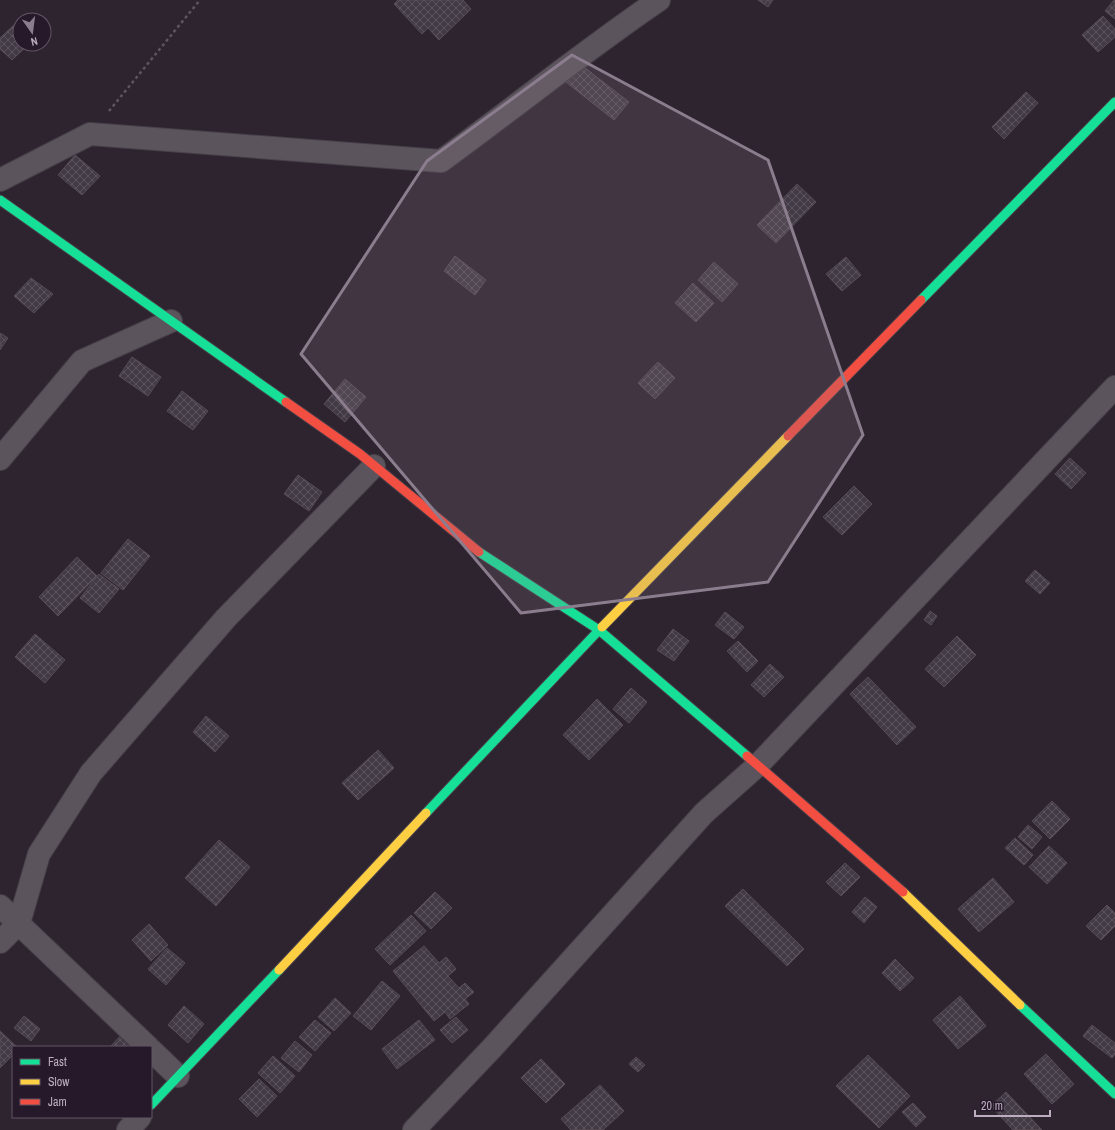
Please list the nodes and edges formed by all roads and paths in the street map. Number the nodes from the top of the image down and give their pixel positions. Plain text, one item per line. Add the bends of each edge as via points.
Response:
1 (200, 0) edge
2 (659, 0) edge
3 (1115, 102) edge
4 (90, 134) junction
5 (0, 180) edge
6 (0, 200) edge
7 (171, 321) junction
8 (1115, 387) edge
9 (0, 459) edge
10 (374, 466) junction
11 (599, 630) junction
12 (758, 765) junction
13 (0, 906) edge
14 (19, 923) junction
15 (0, 942) edge
16 (147, 1046) edge
17 (152, 1051) edge
18 (178, 1076) junction
19 (1115, 1094) edge
20 (152, 1104) edge
21 (139, 1118) edge
22 (422, 1127) edge
23 (128, 1130) edge

1 - 4 path
2 - 4 street via 599,40 441,161
3 - 11 street
4 - 5 street
6 - 7 street
7 - 9 street via 82,361
7 - 10 street
8 - 12 street
10 - 11 street via 480,553
10 - 14 street via 226,618 91,773 39,854
11 - 12 street
11 - 18 street
12 - 19 street via 913,902
12 - 22 street via 704,813
13 - 14 street
14 - 15 street
14 - 16 street
17 - 18 street
18 - 20 street
21 - 23 street

